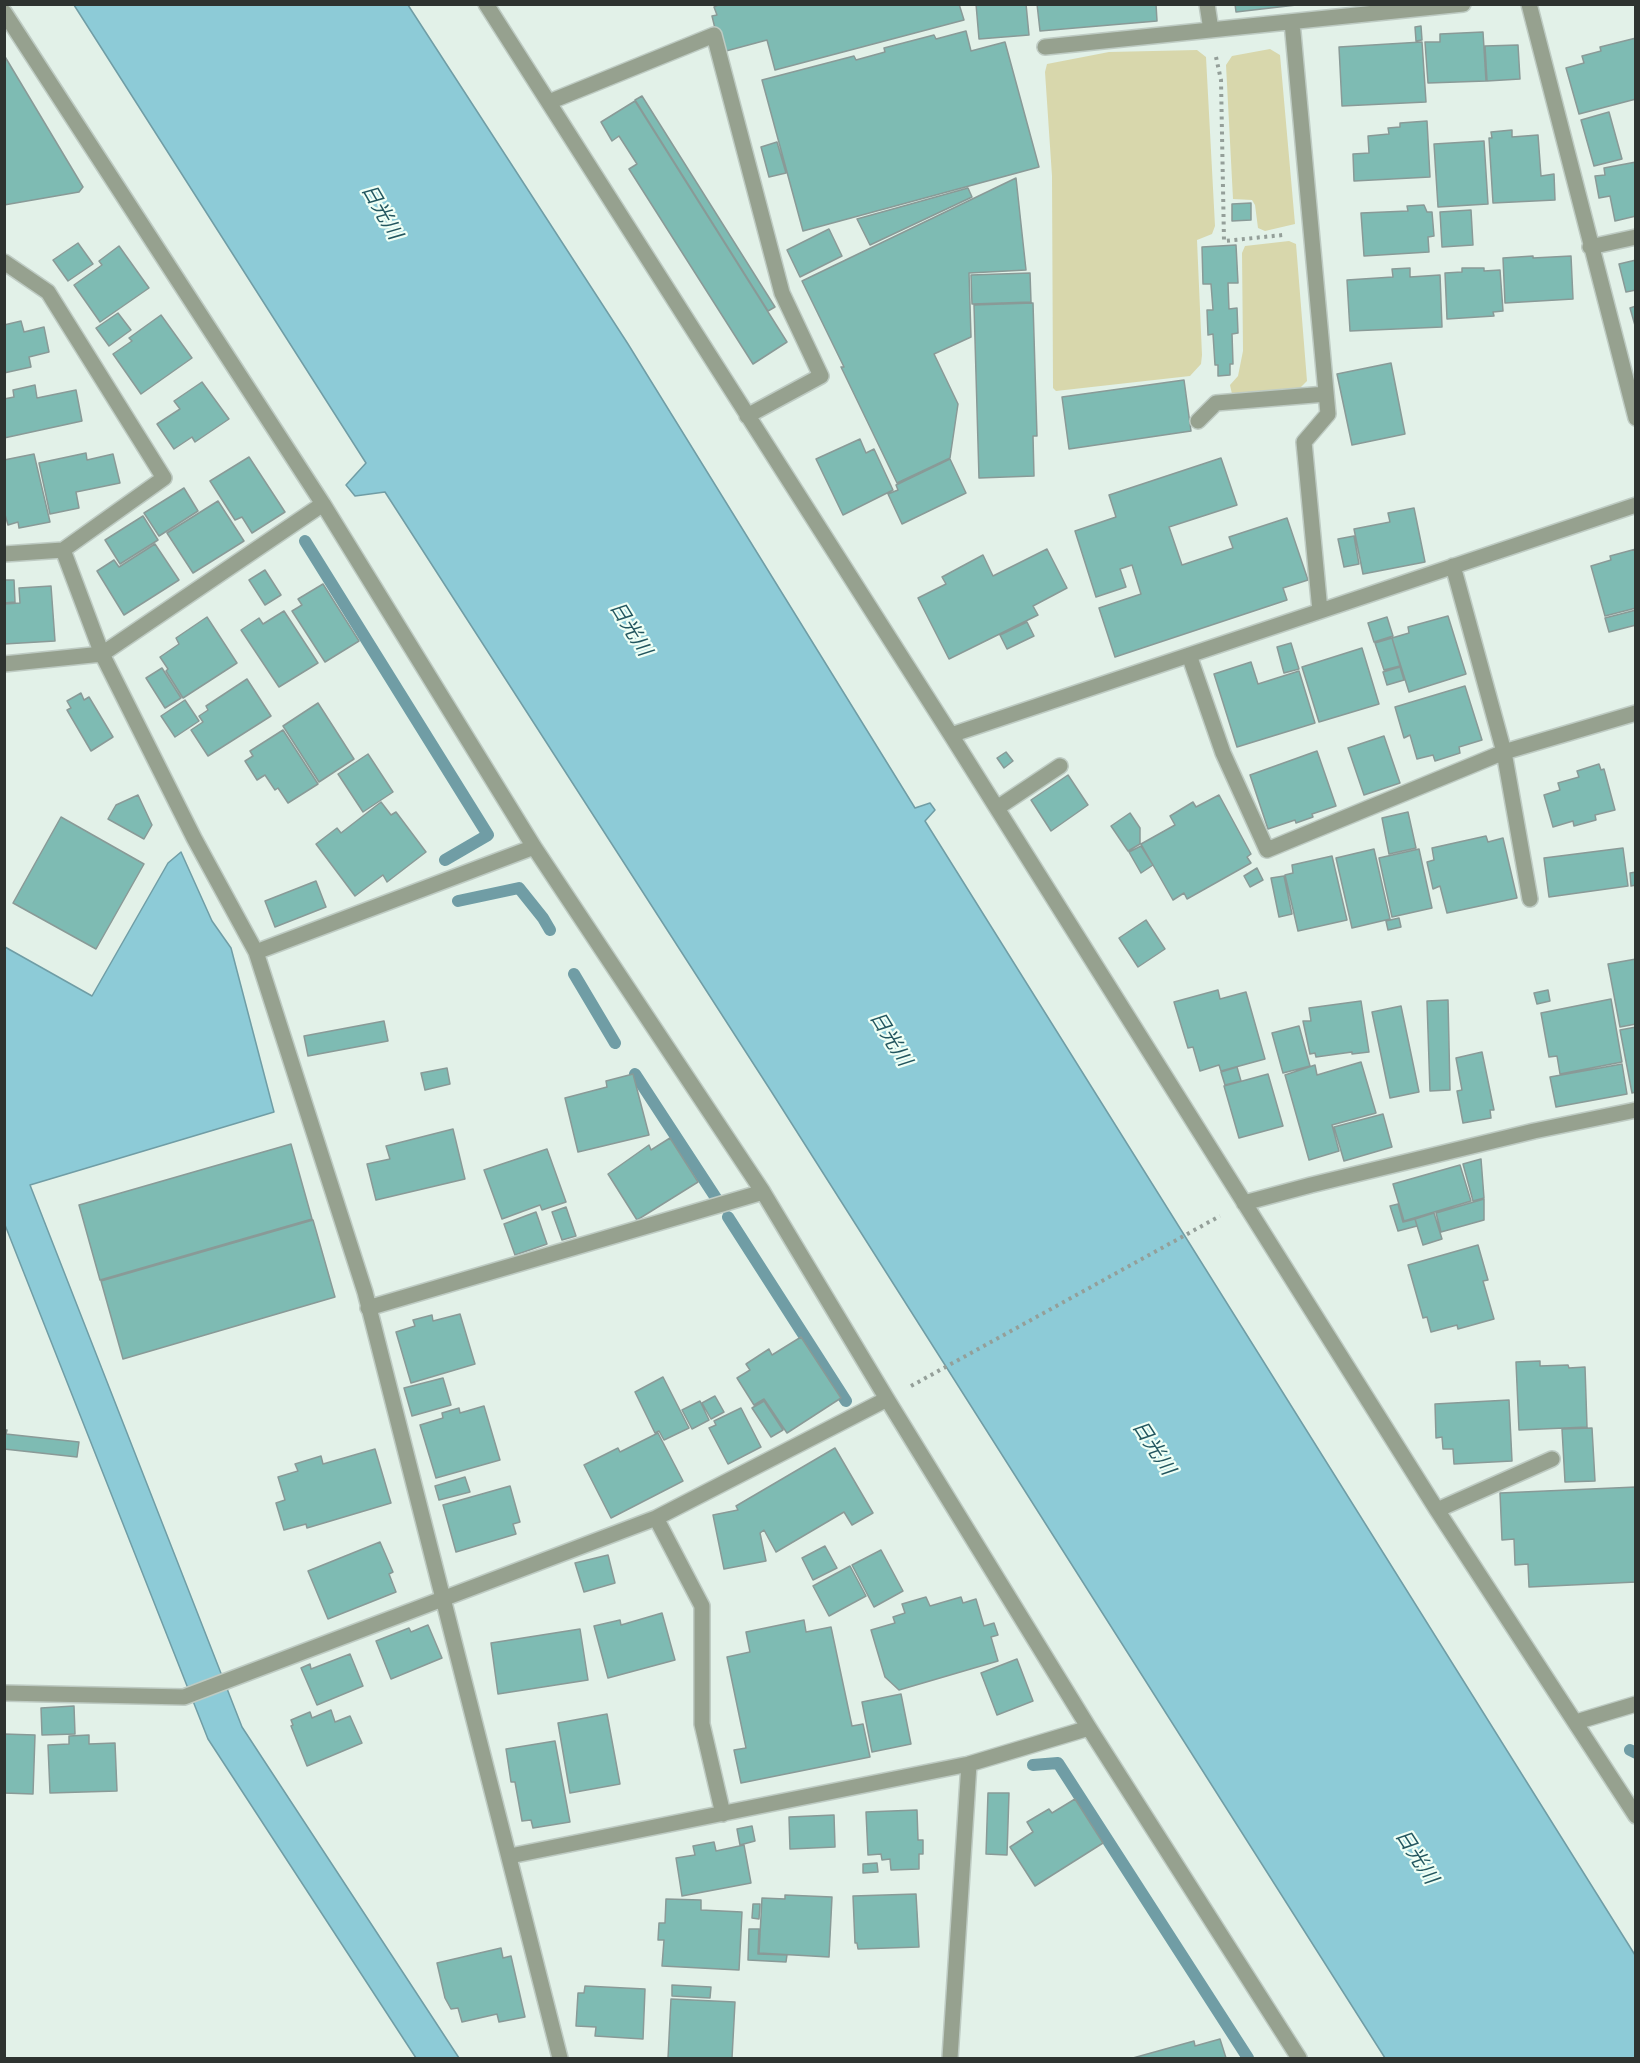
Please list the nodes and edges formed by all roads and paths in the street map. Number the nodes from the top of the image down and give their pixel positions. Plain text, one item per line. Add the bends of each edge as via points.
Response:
1 (486, 4) edge
2 (1207, 4) edge
3 (1463, 4) edge
4 (1529, 4) edge
5 (4, 12) edge
6 (1292, 22) junction
7 (1211, 30) junction
8 (1045, 47) dead end
9 (549, 102) junction
10 (1311, 233) junction
11 (1635, 237) edge
12 (1590, 247) junction
13 (4, 262) edge
14 (1326, 394) junction
15 (747, 416) junction
16 (1635, 417) edge
17 (1198, 422) dead end
18 (323, 504) junction
19 (1635, 505) edge
20 (63, 550) junction
21 (4, 554) edge
22 (1453, 566) junction
23 (1320, 611) junction
24 (102, 654) junction
25 (1189, 655) junction
26 (4, 664) edge
27 (1635, 713) edge
28 (951, 735) junction
29 (1504, 752) junction
30 (1060, 766) dead end
31 (997, 808) junction
32 (534, 847) junction
33 (1530, 899) dead end
34 (256, 952) junction
35 (1635, 1110) edge
36 (763, 1192) junction
37 (1244, 1203) junction
38 (368, 1308) junction
39 (924, 1379) dead end
40 (887, 1399) junction
41 (1552, 1459) dead end
42 (1437, 1510) junction
43 (656, 1518) junction
44 (444, 1599) junction
45 (4, 1693) edge
46 (1635, 1704) edge
47 (1576, 1722) junction
48 (1089, 1728) junction
49 (969, 1764) junction
50 (723, 1814) junction
51 (1635, 1816) edge
52 (510, 1856) junction
53 (560, 2058) edge
54 (950, 2058) edge
55 (1299, 2058) edge

1 - 9 street
2 - 7 street
3 - 6 street
4 - 12 street
5 - 18 street
6 - 7 street
6 - 10 street
7 - 8 street
7 - 10 path via 1221,80 1224,241
9 - 15 street
9 - 15 street via 714,35 782,293 821,376
10 - 14 street
11 - 12 street
12 - 16 street
13 - 20 street via 48,292 164,478
14 - 17 street via 1216,403
14 - 23 street via 1328,414 1304,442
15 - 28 street
18 - 24 street
18 - 32 street
19 - 22 street
20 - 21 street
20 - 24 street
22 - 23 street
22 - 29 street
23 - 25 street
24 - 26 street
24 - 34 street
25 - 28 street
25 - 29 street via 1223,753 1267,850
27 - 29 street
28 - 31 street
29 - 33 street
30 - 31 street
31 - 37 street
32 - 34 street
32 - 36 street
34 - 38 street
35 - 37 street
36 - 38 street
36 - 40 street
37 - 39 path
37 - 42 street
38 - 44 street
40 - 43 street
40 - 48 street
41 - 42 street
42 - 47 street
43 - 44 street
43 - 50 street via 702,1606 702,1724
44 - 45 street via 184,1697
44 - 52 street
46 - 47 street
47 - 51 street
48 - 49 street
48 - 55 street
49 - 50 street
49 - 54 street
50 - 52 street
52 - 53 street

